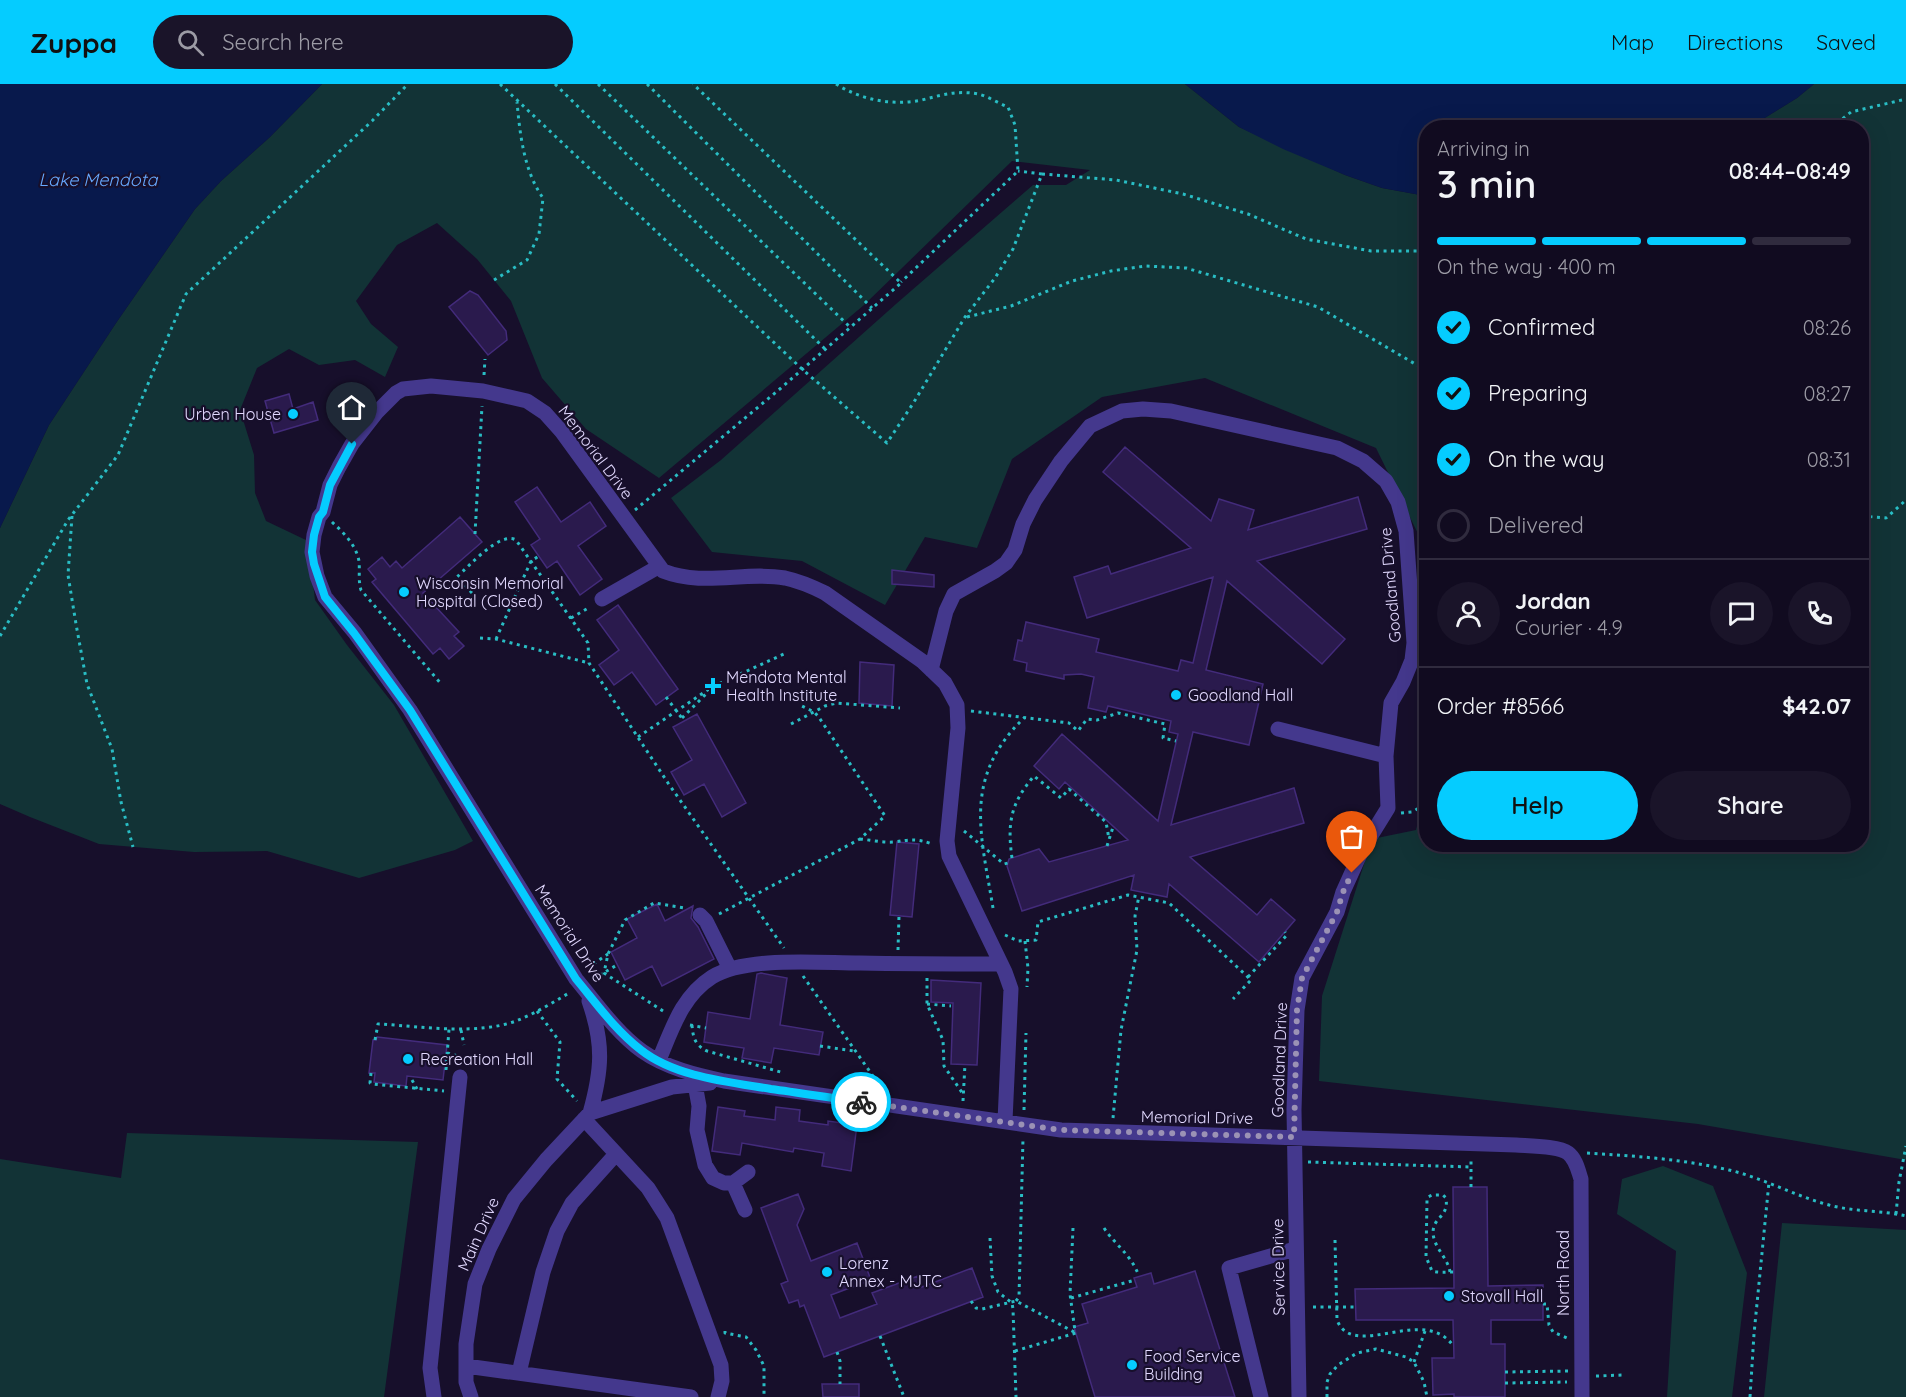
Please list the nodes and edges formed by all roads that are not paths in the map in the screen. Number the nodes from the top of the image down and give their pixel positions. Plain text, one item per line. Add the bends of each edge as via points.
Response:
1 (658, 567) junction
2 (602, 599) road end
3 (932, 670) junction
4 (1278, 729) dead end
5 (1386, 756) junction
6 (703, 918) road end
7 (1001, 964) junction
8 (730, 969) junction
9 (580, 984) junction
10 (659, 1060) junction
11 (450, 1077) road end
12 (724, 1082) junction
13 (694, 1084) junction
14 (587, 1116) junction
15 (1005, 1121) junction
16 (1294, 1137) junction
17 (1567, 1152) joint
18 (616, 1154) junction
19 (748, 1172) dead end
20 (733, 1183) junction
21 (746, 1210) dead end
22 (1295, 1249) junction
23 (466, 1366) junction
24 (519, 1373) junction
25 (434, 1397) edge
26 (471, 1397) edge
27 (691, 1397) edge
28 (718, 1397) edge
29 (1261, 1397) edge
30 (1299, 1397) edge
31 (1582, 1397) edge

1 - 2 lane
1 - 3 lane via 693,578 786,578 810,586
1 - 9 lane, Memorial Drive via 545,413 527,401 483,391 431,386 402,389 377,412 352,444 330,485 314,535 312,552 325,597 410,710
3 - 5 lane, Goodland Drive via 946,610 954,594 1006,563 1035,500 1060,461 1090,426 1122,411 1171,411 1336,448 1363,461 1386,481 1398,502 1406,531 1414,643 1404,682 1391,703
3 - 7 lane via 945,683 957,705 949,856
4 - 5 lane
5 - 16 lane, Goodland Drive via 1388,808 1362,850 1337,912 1302,978 1297,1010
6 - 8 lane
7 - 8 lane via 794,963
7 - 15 lane via 1011,989
8 - 10 lane via 712,977 682,1007
9 - 10 lane, Memorial Drive via 629,1040
9 - 14 lane, Main Drive via 596,1020 600,1044 598,1084
10 - 12 lane, Memorial Drive
11 - 25 lane via 430,1368
12 - 13 lane
12 - 15 lane, Memorial Drive
13 - 14 lane via 672,1087
13 - 20 lane via 699,1106 697,1130 705,1165 713,1178
14 - 18 lane
14 - 23 lane, Main Drive via 514,1199 501,1221 476,1284
15 - 16 lane, Memorial Drive via 1061,1130
16 - 17 lane, Memorial Drive via 1516,1145
16 - 22 lane, Service Drive
17 - 31 lane, North Road via 1577,1164 1581,1179
18 - 24 lane via 572,1203 557,1231
18 - 28 lane via 648,1188 667,1218 721,1365
19 - 20 lane
20 - 21 lane
22 - 29 lane via 1229,1268
22 - 30 lane, Service Drive
23 - 24 lane
23 - 26 lane, Main Drive
24 - 27 lane

